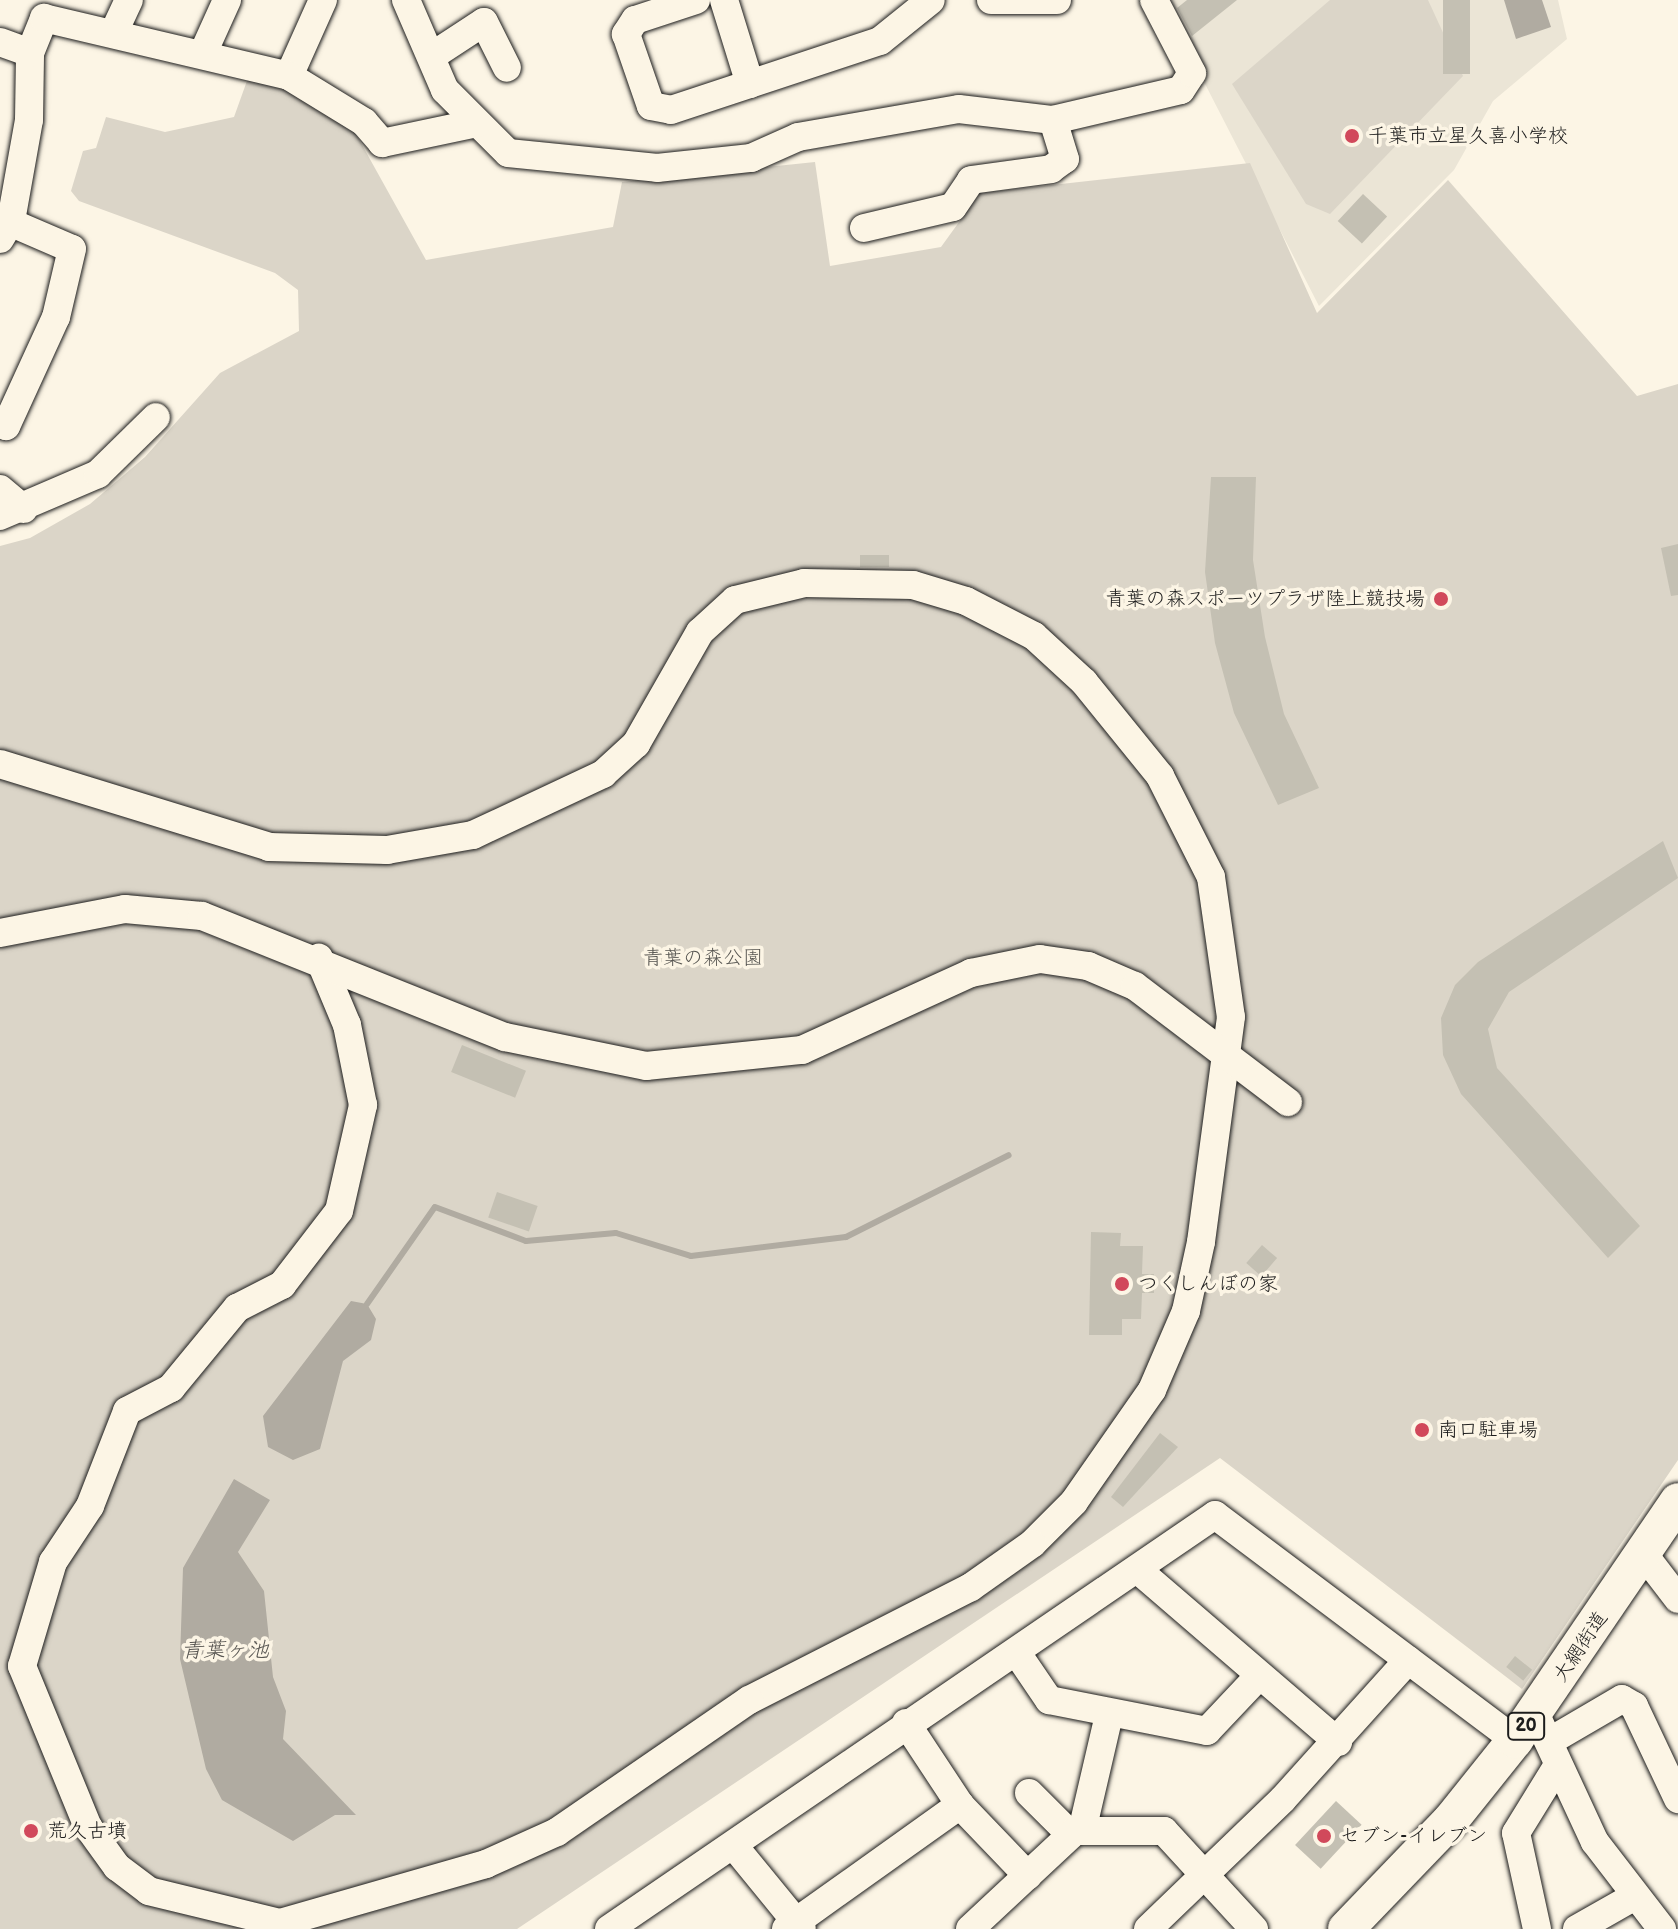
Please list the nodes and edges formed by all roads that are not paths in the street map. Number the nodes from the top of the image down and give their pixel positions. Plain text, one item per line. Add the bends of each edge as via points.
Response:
1 (129, 0) edge
2 (227, 0) edge
3 (323, 0) edge
4 (406, 0) edge
5 (696, 0) edge
6 (724, 0) edge
7 (931, 0) edge
8 (991, 0) edge
9 (1057, 0) edge
10 (1154, 0) edge
11 (114, 32) junction
12 (0, 42) edge
13 (204, 51) junction
14 (30, 53) junction
15 (432, 56) junction
16 (507, 68) dead end
17 (289, 76) junction
18 (750, 84) junction
19 (1053, 120) junction
20 (477, 123) junction
21 (4, 226) edge
22 (864, 228) dead end
23 (156, 417) dead end
24 (0, 423) edge
25 (0, 489) edge
26 (12, 513) edge
27 (0, 764) edge
28 (0, 933) edge
29 (319, 958) junction
30 (1229, 1055) junction
31 (1288, 1102) dead end
32 (1678, 1501) edge
33 (1642, 1552) junction
34 (1138, 1570) junction
35 (1678, 1599) edge
36 (1017, 1653) junction
37 (1408, 1660) junction
38 (1258, 1677) junction
39 (1109, 1715) junction
40 (906, 1723) junction
41 (1540, 1740) junction
42 (1338, 1742) junction
43 (1670, 1759) edge
44 (1029, 1793) dead end
45 (1678, 1799) edge
46 (960, 1805) junction
47 (1076, 1833) junction
48 (734, 1846) junction
49 (1205, 1874) junction
50 (1028, 1876) junction
51 (1635, 1896) junction
52 (276, 1926) edge
53 (795, 1926) edge
54 (609, 1929) edge
55 (970, 1929) edge
56 (1148, 1929) edge
57 (1254, 1929) edge
58 (1346, 1929) edge
59 (1537, 1929) edge
60 (1577, 1929) edge
61 (1662, 1929) edge

1 - 11 street
2 - 13 street
3 - 17 street
4 - 15 street
5 - 18 street via 635,20 626,34 651,106 671,110
6 - 18 street
7 - 18 street via 880,41
8 - 9 street
10 - 19 street via 1192,73 1181,90
11 - 13 street
11 - 14 street via 44,18
12 - 14 street
13 - 17 street
14 - 21 street via 29,120
15 - 16 street via 484,22
15 - 20 street via 445,90
17 - 20 street via 364,122 382,143
19 - 20 street via 959,109 798,137 751,158 657,168 527,160
19 - 22 street via 1065,159 1051,169 971,180 953,207
21 - 24 street via 72,249 56,317 6,426
23 - 26 street via 98,474
25 - 26 street
27 - 30 street via 269,847 387,850 473,835 603,774 636,744 700,632 735,600 804,583 913,585 966,601 1034,636 1093,692 1160,776 1211,877 1226,944
28 - 29 street via 97,912 162,909
29 - 30 street via 505,1037 646,1066 802,1050 971,973 1040,959 1088,966 1135,986
29 - 52 street via 351,1039 363,1105 339,1211 282,1285 237,1308 171,1388 127,1411 90,1506 53,1562 22,1666 81,1812 117,1867 167,1897
30 - 31 street
30 - 52 street via 1186,1311 1152,1390 1109,1457 1032,1544 971,1587 749,1700 557,1832 486,1864
32 - 33 main road, 大網街道 / 20
33 - 35 street
33 - 41 main road, 大網街道 / 20
34 - 36 street
34 - 37 street via 1215,1515
34 - 38 street
36 - 39 street via 1049,1700
36 - 40 street
37 - 41 street
37 - 42 street
38 - 39 street via 1207,1731
38 - 42 street
39 - 47 street
40 - 46 street
40 - 48 street
41 - 43 street via 1622,1699 1634,1706
41 - 51 street via 1595,1842
41 - 58 main road, 大網街道 / 20 via 1451,1820
41 - 59 street via 1516,1833
42 - 49 street
43 - 45 street
44 - 47 street
46 - 50 street
46 - 53 street
47 - 49 street via 1164,1831
47 - 50 street
48 - 53 street
48 - 54 street
49 - 56 street
49 - 57 street
50 - 55 street
51 - 60 street
51 - 61 street

